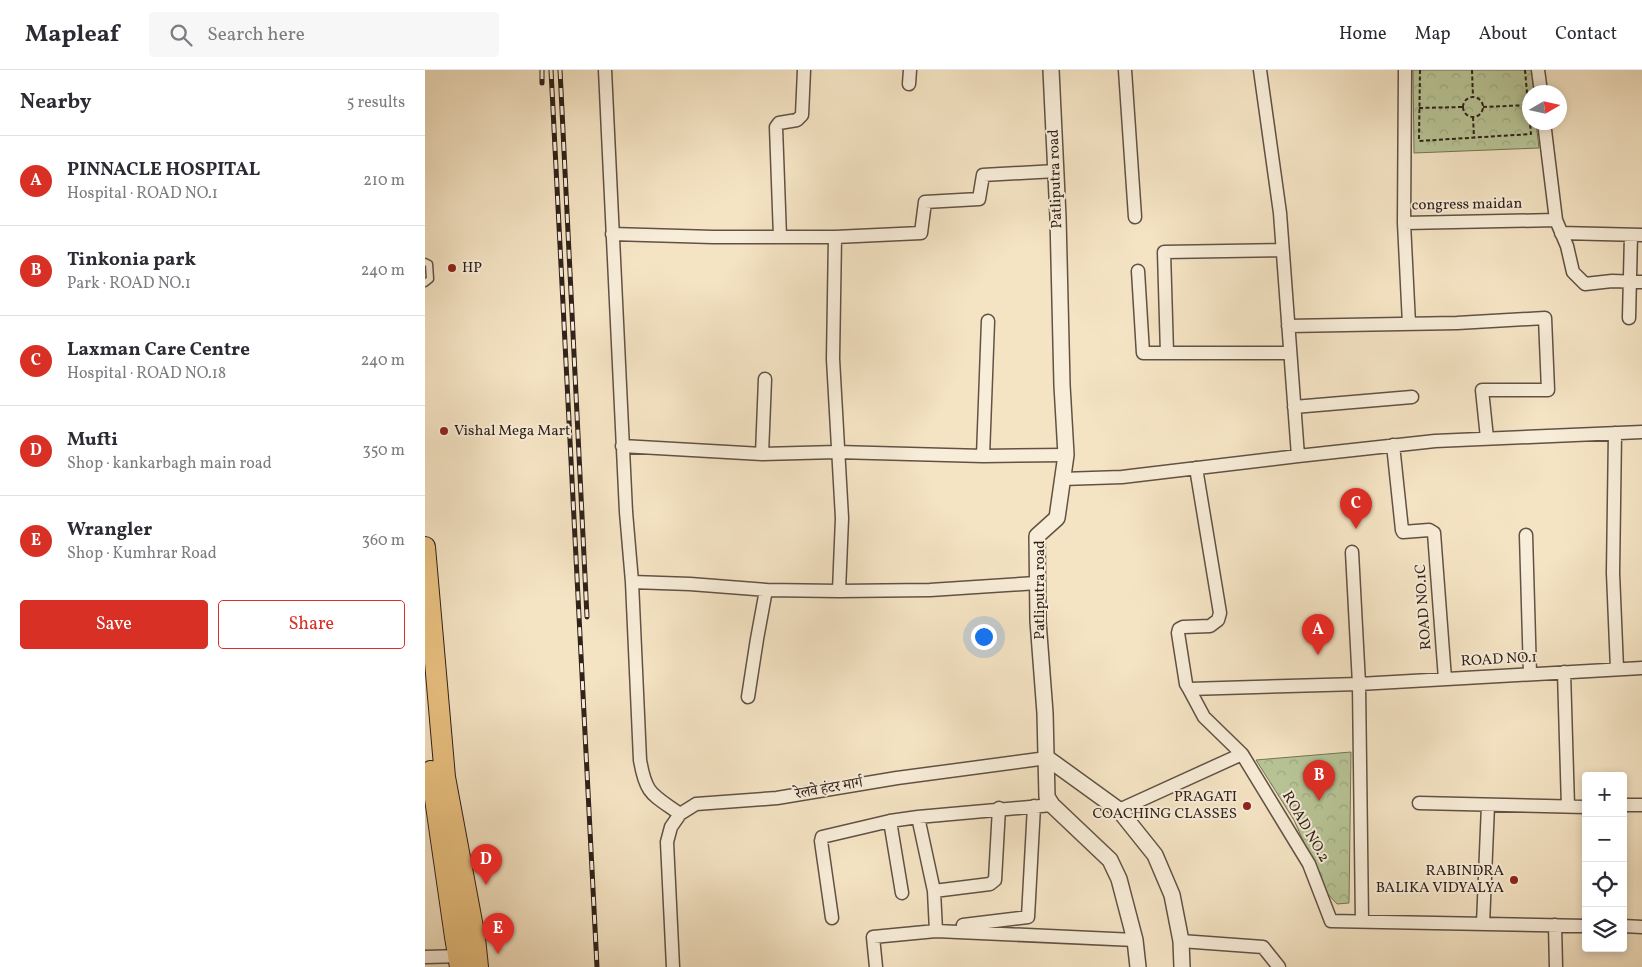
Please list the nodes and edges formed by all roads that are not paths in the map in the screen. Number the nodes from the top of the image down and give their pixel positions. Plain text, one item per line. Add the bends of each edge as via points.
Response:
1 (605, 70) edge
2 (803, 70) edge
3 (910, 70) edge
4 (1051, 70) edge
5 (1125, 70) edge
6 (1260, 70) edge
7 (1405, 70) edge
8 (1539, 70) edge
9 (909, 84) dead end
10 (1540, 85) edge
11 (1545, 130) edge
12 (1056, 171) junction
13 (1135, 217) dead end
14 (1556, 220) junction
15 (1404, 223) junction
16 (1561, 233) junction
17 (612, 234) junction
18 (1636, 235) edge
19 (780, 238) junction
20 (835, 238) junction
21 (1282, 250) junction
22 (425, 262) edge
23 (1139, 271) dead end
24 (1629, 281) junction
25 (1642, 282) edge
26 (425, 284) edge
27 (1629, 318) dead end
28 (988, 321) dead end
29 (1409, 324) junction
30 (1288, 326) junction
31 (1167, 353) junction
32 (1290, 353) junction
33 (765, 379) dead end
34 (1412, 397) dead end
35 (1294, 407) junction
36 (1642, 432) edge
37 (1615, 433) junction
38 (1487, 438) junction
39 (1393, 445) junction
40 (623, 446) junction
41 (837, 452) junction
42 (762, 454) junction
43 (1066, 455) junction
44 (983, 456) junction
45 (1298, 456) junction
46 (1196, 468) junction
47 (1062, 479) junction
48 (1526, 536) dead end
49 (425, 547) edge
50 (1353, 552) dead end
51 (631, 582) junction
52 (1037, 583) junction
53 (766, 590) junction
54 (839, 591) junction
55 (1642, 668) edge
56 (1617, 669) junction
57 (1564, 672) junction
58 (1530, 674) junction
59 (1445, 679) junction
60 (1359, 684) junction
61 (1189, 689) junction
62 (748, 697) dead end
63 (425, 704) edge
64 (1242, 754) junction
65 (1047, 758) junction
66 (1419, 803) dead end
67 (1052, 805) junction
68 (1488, 805) junction
69 (1642, 805) edge
70 (1034, 806) junction
71 (1582, 806) edge
72 (1627, 806) edge
73 (1568, 807) junction
74 (999, 808) junction
75 (1119, 810) junction
76 (680, 814) junction
77 (918, 817) junction
78 (889, 821) junction
79 (933, 891) junction
80 (902, 893) dead end
81 (832, 918) dead end
82 (1362, 922) junction
83 (1483, 924) junction
84 (956, 925) dead end
85 (1555, 925) junction
86 (1582, 926) edge
87 (1627, 926) edge
88 (1642, 926) edge
89 (936, 931) junction
90 (1135, 940) junction
91 (1181, 941) junction
92 (425, 957) edge
93 (468, 961) edge
94 (673, 967) edge
95 (876, 967) edge
96 (1138, 967) edge
97 (1182, 967) edge
98 (1279, 967) edge
99 (1556, 967) edge

1 - 17 street
2 - 19 street via 802,115 797,120 779,123 775,127
3 - 9 street
4 - 12 street, Patliputra road
5 - 13 street
6 - 21 street via 1280,213
7 - 15 street, congress maidan
8 - 10 street
11 - 14 street
12 - 20 street via 983,175 979,199 925,202 921,233
12 - 43 street, Patliputra road
14 - 15 street, congress maidan
14 - 16 street
15 - 29 street
16 - 18 street
16 - 24 street via 1573,272 1585,284
17 - 19 street
17 - 40 street
18 - 24 street
19 - 20 street
20 - 41 street via 833,359
21 - 30 street
21 - 31 street via 1164,252
22 - 26 lane via 429,264 430,279
23 - 31 street via 1143,353
24 - 25 street
24 - 27 street
28 - 44 street
29 - 30 street
29 - 38 street via 1545,318 1548,390 1482,390
30 - 32 street
31 - 32 street
32 - 35 street
33 - 42 street
34 - 35 street
35 - 45 street
36 - 37 street
37 - 38 street
37 - 56 street via 1613,573
38 - 39 street
39 - 45 street
39 - 59 street, ROAD NO.1C via 1402,530 1429,530 1434,533
40 - 42 street
40 - 51 street
41 - 42 street
41 - 44 street
41 - 54 street via 842,518
43 - 44 street
43 - 47 street, Patliputra road
45 - 46 street
46 - 47 street via 1121,477
46 - 61 street via 1220,613 1218,620 1210,626 1179,629
47 - 52 street, Patliputra road via 1057,518 1037,536
48 - 58 street
49 - 93 highway via 445,777
50 - 60 street
51 - 53 street
51 - 76 street via 640,760 644,781 651,794
52 - 54 street via 930,590
52 - 65 street, Patliputra road
53 - 54 street
53 - 62 street
55 - 56 street, ROAD NO.1
56 - 57 street, ROAD NO.1
57 - 58 street, ROAD NO.1
57 - 73 street
58 - 59 street, ROAD NO.1
59 - 60 street, ROAD NO.1
60 - 61 street, ROAD NO.1
60 - 82 street
61 - 64 street via 1204,717
63 - 93 highway via 432,778
64 - 75 street
64 - 82 street, ROAD NO.2 via 1309,864 1331,922
65 - 67 street, Patliputra road via 1047,796
65 - 75 street
65 - 76 street, रेलवे हंटर मार्ग via 777,798 696,804
66 - 68 street
67 - 70 street
67 - 90 street via 1110,860 1119,879
68 - 73 street
68 - 83 street
69 - 72 street
70 - 74 street
70 - 84 street via 1029,917
71 - 73 street
74 - 77 street
74 - 79 street via 995,880 990,884
75 - 91 street via 1155,855 1171,895
76 - 94 street via 667,842
77 - 78 street
77 - 79 street
78 - 80 street
78 - 81 street via 822,837
79 - 89 street
82 - 83 street, ROAD NO.2
83 - 85 street, ROAD NO.2
85 - 86 street, ROAD NO.2
85 - 99 street
87 - 88 street
89 - 90 street
89 - 95 street via 873,937
90 - 96 street
91 - 97 street
91 - 98 street via 1263,946
92 - 93 street

